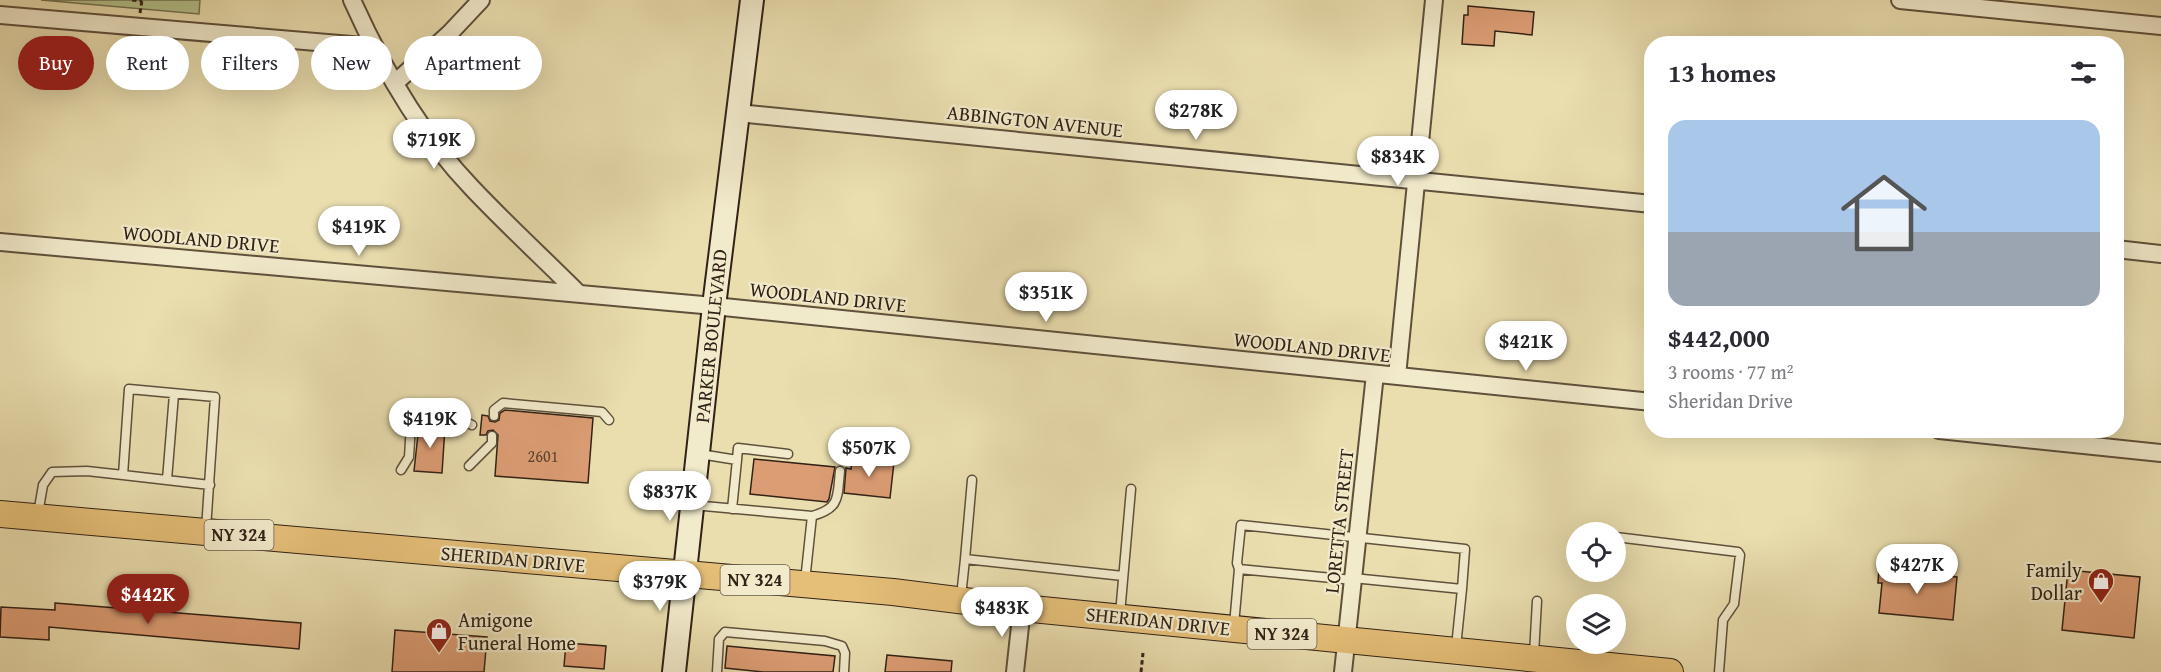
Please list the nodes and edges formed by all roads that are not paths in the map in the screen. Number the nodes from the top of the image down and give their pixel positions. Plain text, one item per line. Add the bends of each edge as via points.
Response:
1 (352, 0) edge
2 (481, 0) edge
3 (752, 0) edge
4 (1434, 0) edge
5 (1900, 0) edge
6 (1944, 2) edge
7 (1986, 4) edge
8 (0, 15) edge
9 (2161, 26) edge
10 (370, 36) edge
11 (311, 42) edge
12 (392, 76) edge
13 (396, 83) junction
14 (738, 113) junction
15 (1416, 180) junction
16 (1644, 203) edge
17 (0, 242) edge
18 (2124, 250) edge
19 (2161, 254) edge
20 (579, 294) junction
21 (714, 306) junction
22 (1375, 374) junction
23 (1397, 376) junction
24 (174, 394) junction
25 (1644, 401) edge
26 (494, 416) dead end
27 (609, 420) dead end
28 (472, 425) dead end
29 (492, 436) dead end
30 (2016, 438) edge
31 (2161, 453) edge
32 (698, 454) junction
33 (788, 454) dead end
34 (737, 460) junction
35 (469, 466) dead end
36 (400, 470) dead end
37 (840, 471) dead end
38 (123, 475) junction
39 (167, 480) junction
40 (972, 480) dead end
41 (210, 485) junction
42 (1131, 489) dead end
43 (692, 505) junction
44 (732, 509) junction
45 (0, 514) edge
46 (812, 516) junction
47 (38, 518) junction
48 (206, 532) junction
49 (1358, 537) junction
50 (1626, 538) edge
51 (965, 559) junction
52 (1239, 569) junction
53 (684, 574) junction
54 (1123, 576) junction
55 (1353, 579) junction
56 (805, 585) junction
57 (1462, 589) junction
58 (961, 600) junction
59 (1537, 601) dead end
60 (1022, 608) junction
61 (1120, 618) junction
62 (1234, 629) junction
63 (1347, 640) junction
64 (1455, 651) junction
65 (1533, 658) junction
66 (674, 672) edge
67 (717, 672) edge
68 (844, 672) edge
69 (1015, 672) edge
70 (1343, 672) edge
71 (1660, 672) edge
72 (1719, 672) edge

1 - 10 street
2 - 13 street
3 - 14 street, PARKER BOULEVARD
4 - 15 street
5 - 6 street
6 - 7 street
7 - 9 street
8 - 11 street
12 - 13 street
13 - 20 street via 424,127 471,187
14 - 15 street, ABBINGTON AVENUE
14 - 21 street, PARKER BOULEVARD
15 - 16 street, ABBINGTON AVENUE
15 - 23 street
17 - 20 street, WOODLAND DRIVE
18 - 19 street
20 - 21 street, WOODLAND DRIVE
21 - 22 street, WOODLAND DRIVE
21 - 32 street, PARKER BOULEVARD
22 - 23 street, WOODLAND DRIVE
22 - 49 street, LORETTA STREET
23 - 25 street, WOODLAND DRIVE
24 - 38 lane via 129,389
24 - 39 lane
24 - 41 lane via 215,397
26 - 27 lane via 494,410 503,403 602,412
28 - 36 lane via 459,419 417,416 411,424 409,458
29 - 35 lane via 492,442
30 - 31 street
32 - 34 lane
32 - 43 street, PARKER BOULEVARD
33 - 34 lane via 738,448
34 - 44 lane
37 - 46 lane via 837,499 831,509
38 - 39 lane
38 - 47 lane via 52,472 43,485
39 - 41 lane
40 - 51 lane
41 - 48 lane
42 - 54 lane
43 - 44 lane
43 - 53 street, PARKER BOULEVARD
44 - 46 lane
45 - 47 main road, SHERIDAN DRIVE / NY 324
46 - 56 lane
47 - 48 main road, SHERIDAN DRIVE / NY 324
48 - 53 main road, SHERIDAN DRIVE / NY 324
49 - 52 lane via 1241,525
49 - 55 street, LORETTA STREET
49 - 57 lane via 1465,549
50 - 72 lane via 1738,552 1734,604 1723,620
51 - 54 lane
51 - 58 lane
52 - 55 lane
52 - 62 lane
53 - 56 main road, SHERIDAN DRIVE / NY 324
53 - 66 street, PARKER BOULEVARD
54 - 61 lane
55 - 57 lane
55 - 63 street, LORETTA STREET
56 - 58 main road, SHERIDAN DRIVE / NY 324
57 - 64 lane
58 - 60 main road, SHERIDAN DRIVE / NY 324
59 - 65 lane
60 - 61 main road, SHERIDAN DRIVE / NY 324
60 - 69 street
61 - 62 main road, SHERIDAN DRIVE / NY 324
62 - 63 main road, SHERIDAN DRIVE / NY 324
63 - 64 main road, SHERIDAN DRIVE / NY 324
63 - 70 street, LORETTA STREET
64 - 65 main road, SHERIDAN DRIVE / NY 324
65 - 71 main road, SHERIDAN DRIVE / NY 324
67 - 68 lane via 719,639 725,632 842,646

